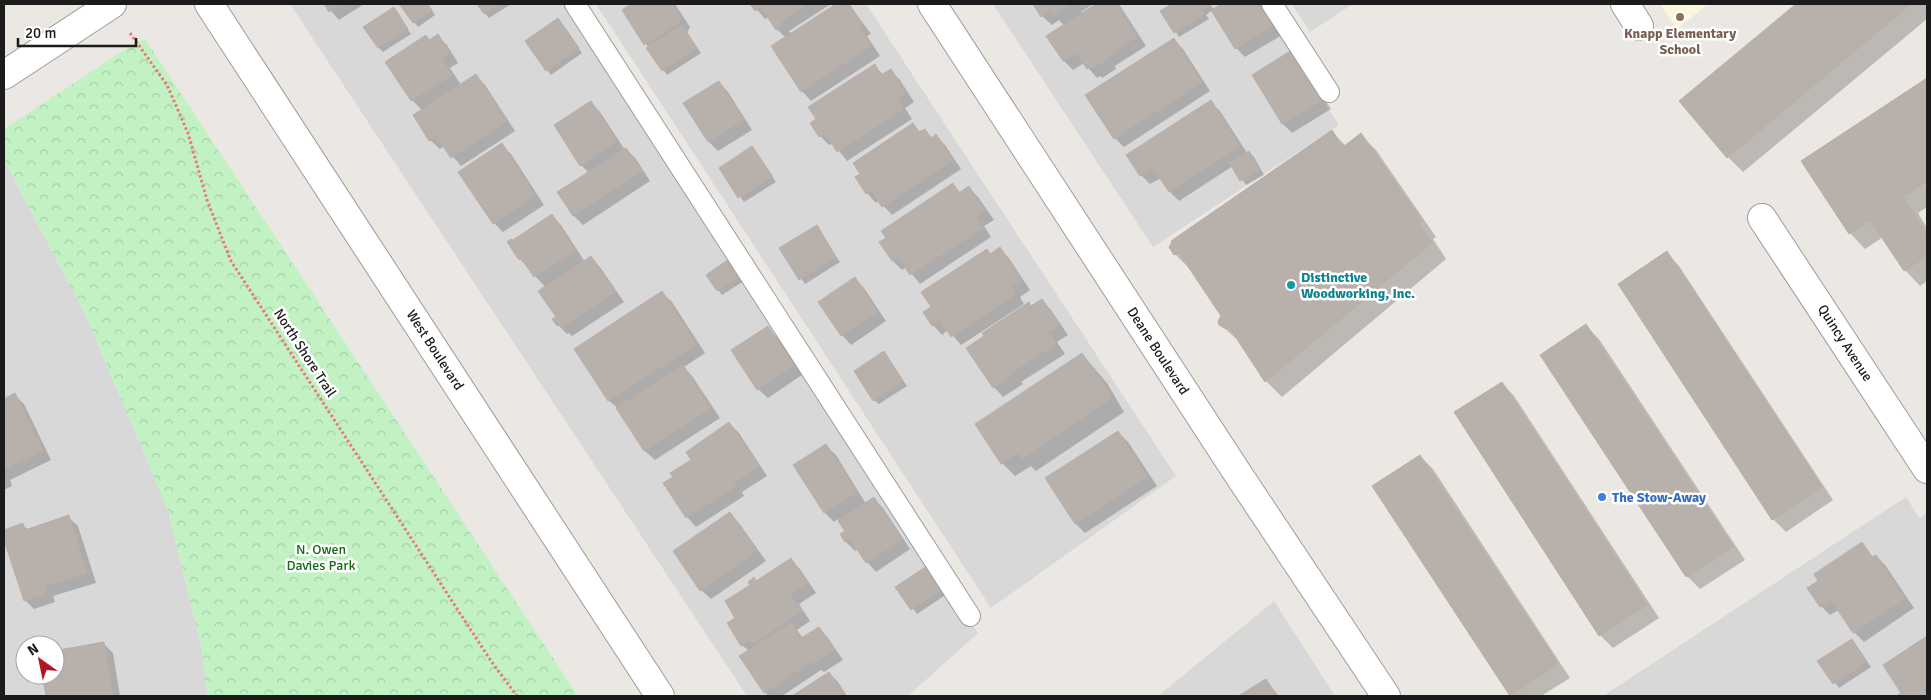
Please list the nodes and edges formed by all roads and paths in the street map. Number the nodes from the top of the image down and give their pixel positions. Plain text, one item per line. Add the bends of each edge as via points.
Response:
1 (111, 4) edge
2 (209, 4) edge
3 (575, 4) edge
4 (932, 4) edge
5 (1272, 4) edge
6 (4, 75) edge
7 (1329, 92) dead end
8 (1762, 218) dead end
9 (1927, 469) edge
10 (970, 616) dead end
11 (517, 696) edge
12 (660, 696) edge
13 (1386, 696) edge

1 - 6 street
1 - 11 path, North Shore Trail via 167,85 188,133 207,200 231,261
2 - 12 street, West Boulevard
3 - 10 lane
4 - 13 street, Deane Boulevard via 1232,466
5 - 7 lane
8 - 9 street, Quincy Avenue

